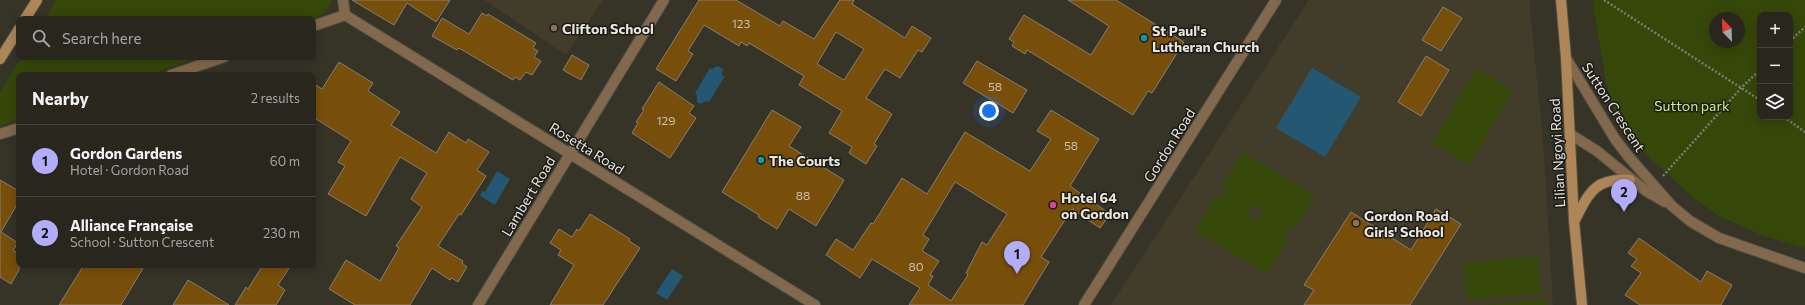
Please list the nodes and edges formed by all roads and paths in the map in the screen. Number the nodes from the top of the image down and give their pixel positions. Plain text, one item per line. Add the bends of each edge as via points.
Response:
1 (37, 0) edge
2 (343, 0) edge
3 (664, 0) edge
4 (1276, 0) edge
5 (1604, 0) edge
6 (1562, 1) edge
7 (345, 15) junction
8 (27, 16) edge
9 (316, 25) edge
10 (1805, 27) edge
11 (16, 34) edge
12 (1793, 38) edge
13 (1566, 58) junction
14 (0, 59) edge
15 (215, 60) edge
16 (181, 72) edge
17 (1757, 73) edge
18 (1742, 87) junction
19 (1757, 98) edge
20 (1788, 120) edge
21 (16, 129) edge
22 (1805, 132) edge
23 (0, 134) edge
24 (1570, 134) junction
25 (570, 154) junction
26 (1630, 180) junction
27 (1654, 186) junction
28 (1672, 206) junction
29 (1574, 221) junction
30 (1805, 268) edge
31 (478, 305) edge
32 (815, 305) edge
33 (1084, 305) edge
34 (1582, 305) edge

1 - 8 street
2 - 7 street
3 - 25 street, Lambert Road
4 - 33 street, Gordon Road
5 - 18 path
6 - 13 street, Lilian Ngoyi Road
7 - 9 street
7 - 25 street, Rosetta Road
10 - 12 path
11 - 14 street
13 - 24 street, Lilian Ngoyi Road
13 - 27 street, Sutton Crescent via 1615,140
15 - 16 street
17 - 18 path
18 - 19 path
18 - 27 path
20 - 22 path
21 - 23 street
24 - 26 street, Sutton Crescent via 1597,151
24 - 29 street, Lilian Ngoyi Road
25 - 31 street, Lambert Road
25 - 32 street, Rosetta Road
26 - 28 street, Sutton Crescent
26 - 29 street via 1614,179 1597,186
27 - 28 street, Sutton Crescent
28 - 30 street, Sutton Crescent via 1690,221 1719,238
29 - 34 street, Lilian Ngoyi Road

